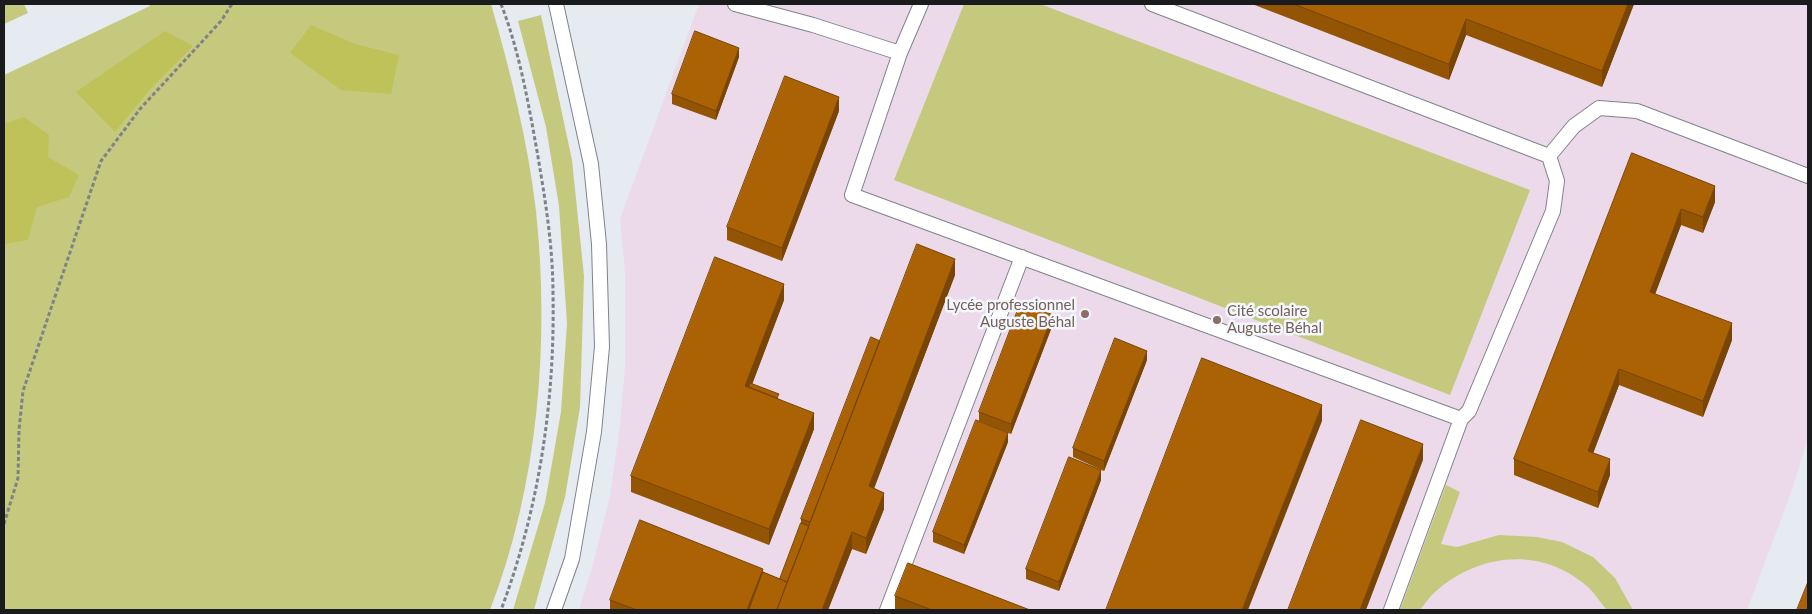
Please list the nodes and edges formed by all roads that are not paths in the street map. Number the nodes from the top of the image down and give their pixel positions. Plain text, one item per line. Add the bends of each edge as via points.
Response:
1 (556, 4) edge
2 (735, 4) edge
3 (921, 4) edge
4 (1152, 4) edge
5 (900, 53) junction
6 (1549, 156) junction
7 (1808, 176) edge
8 (1022, 257) junction
9 (1461, 419) junction
10 (554, 610) edge
11 (887, 610) edge
12 (1391, 610) edge

1 - 10 lane via 591,164 599,244 602,347 594,432 572,559
2 - 5 lane
3 - 5 lane
4 - 6 lane
5 - 8 lane via 852,195
6 - 7 lane via 1574,126 1599,108 1636,111
6 - 9 lane via 1557,181 1553,211 1469,411
8 - 9 lane
8 - 11 lane
9 - 12 lane

